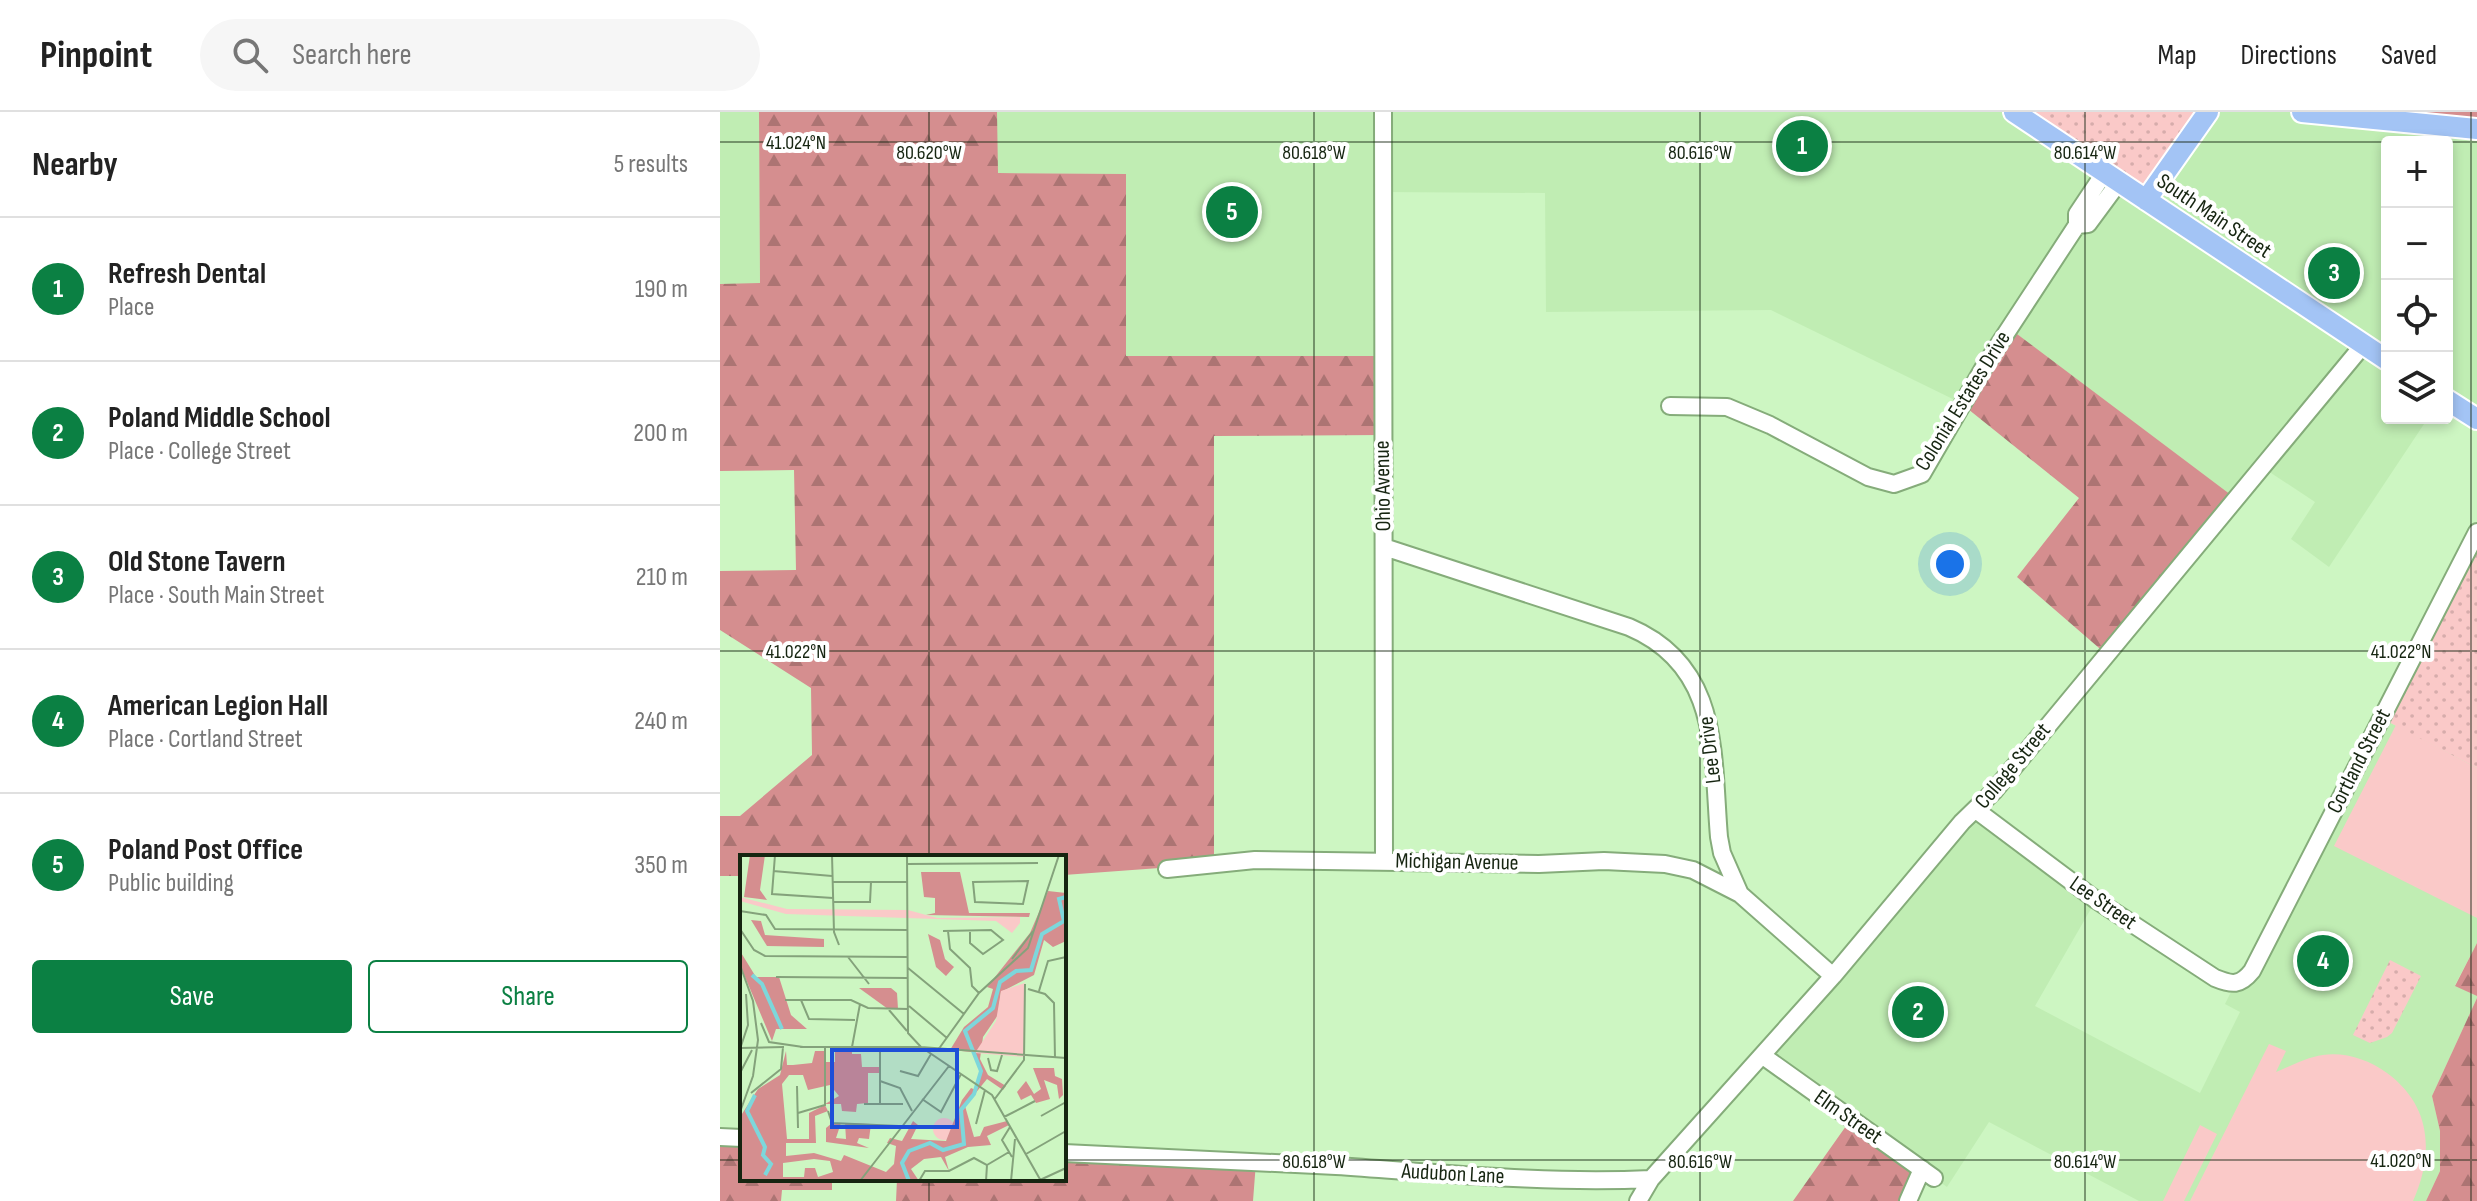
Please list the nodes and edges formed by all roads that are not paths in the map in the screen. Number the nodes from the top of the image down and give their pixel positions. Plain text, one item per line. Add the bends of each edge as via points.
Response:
1 (1383, 112) edge
2 (2014, 112) edge
3 (2208, 112) edge
4 (2302, 112) edge
5 (2477, 129) edge
6 (2112, 177) junction
7 (2146, 200) junction
8 (2364, 344) junction
9 (2381, 356) edge
10 (2453, 404) edge
11 (1670, 406) dead end
12 (2477, 419) edge
13 (2477, 532) edge
14 (1384, 547) junction
15 (1976, 810) junction
16 (1384, 861) junction
17 (1167, 869) dead end
18 (1740, 894) junction
19 (1833, 976) junction
20 (2235, 984) joint
21 (1763, 1056) junction
22 (720, 1137) edge
23 (740, 1138) edge
24 (1066, 1153) edge
25 (1651, 1179) junction
26 (1638, 1201) edge
27 (1908, 1201) edge

1 - 14 street, Ohio Avenue
2 - 6 main road, South Main Street
3 - 7 main road
4 - 5 main road
6 - 7 main road, South Main Street
6 - 11 street, Colonial Estates Drive via 2077,214 2077,225 1922,474 1894,484 1868,477 1727,407
7 - 8 main road, South Main Street
8 - 9 main road, South Main Street
8 - 15 street, College Street
10 - 12 main road
13 - 20 street, Cortland Street via 2252,971
14 - 16 street, Ohio Avenue
14 - 18 street, Lee Drive via 1629,627 1671,653 1692,678 1705,708 1722,853
15 - 19 street, College Street
15 - 20 street, Lee Street via 2096,900 2215,978
16 - 17 street, Michigan Avenue via 1255,860
16 - 18 street, Michigan Avenue via 1665,864 1693,870
18 - 19 street, Lee Drive
19 - 21 street, College Street
21 - 25 street, College Street
21 - 27 street, Elm Street via 1928,1174
22 - 23 street
24 - 25 street, Audubon Lane via 1453,1176
25 - 26 street, College Street

